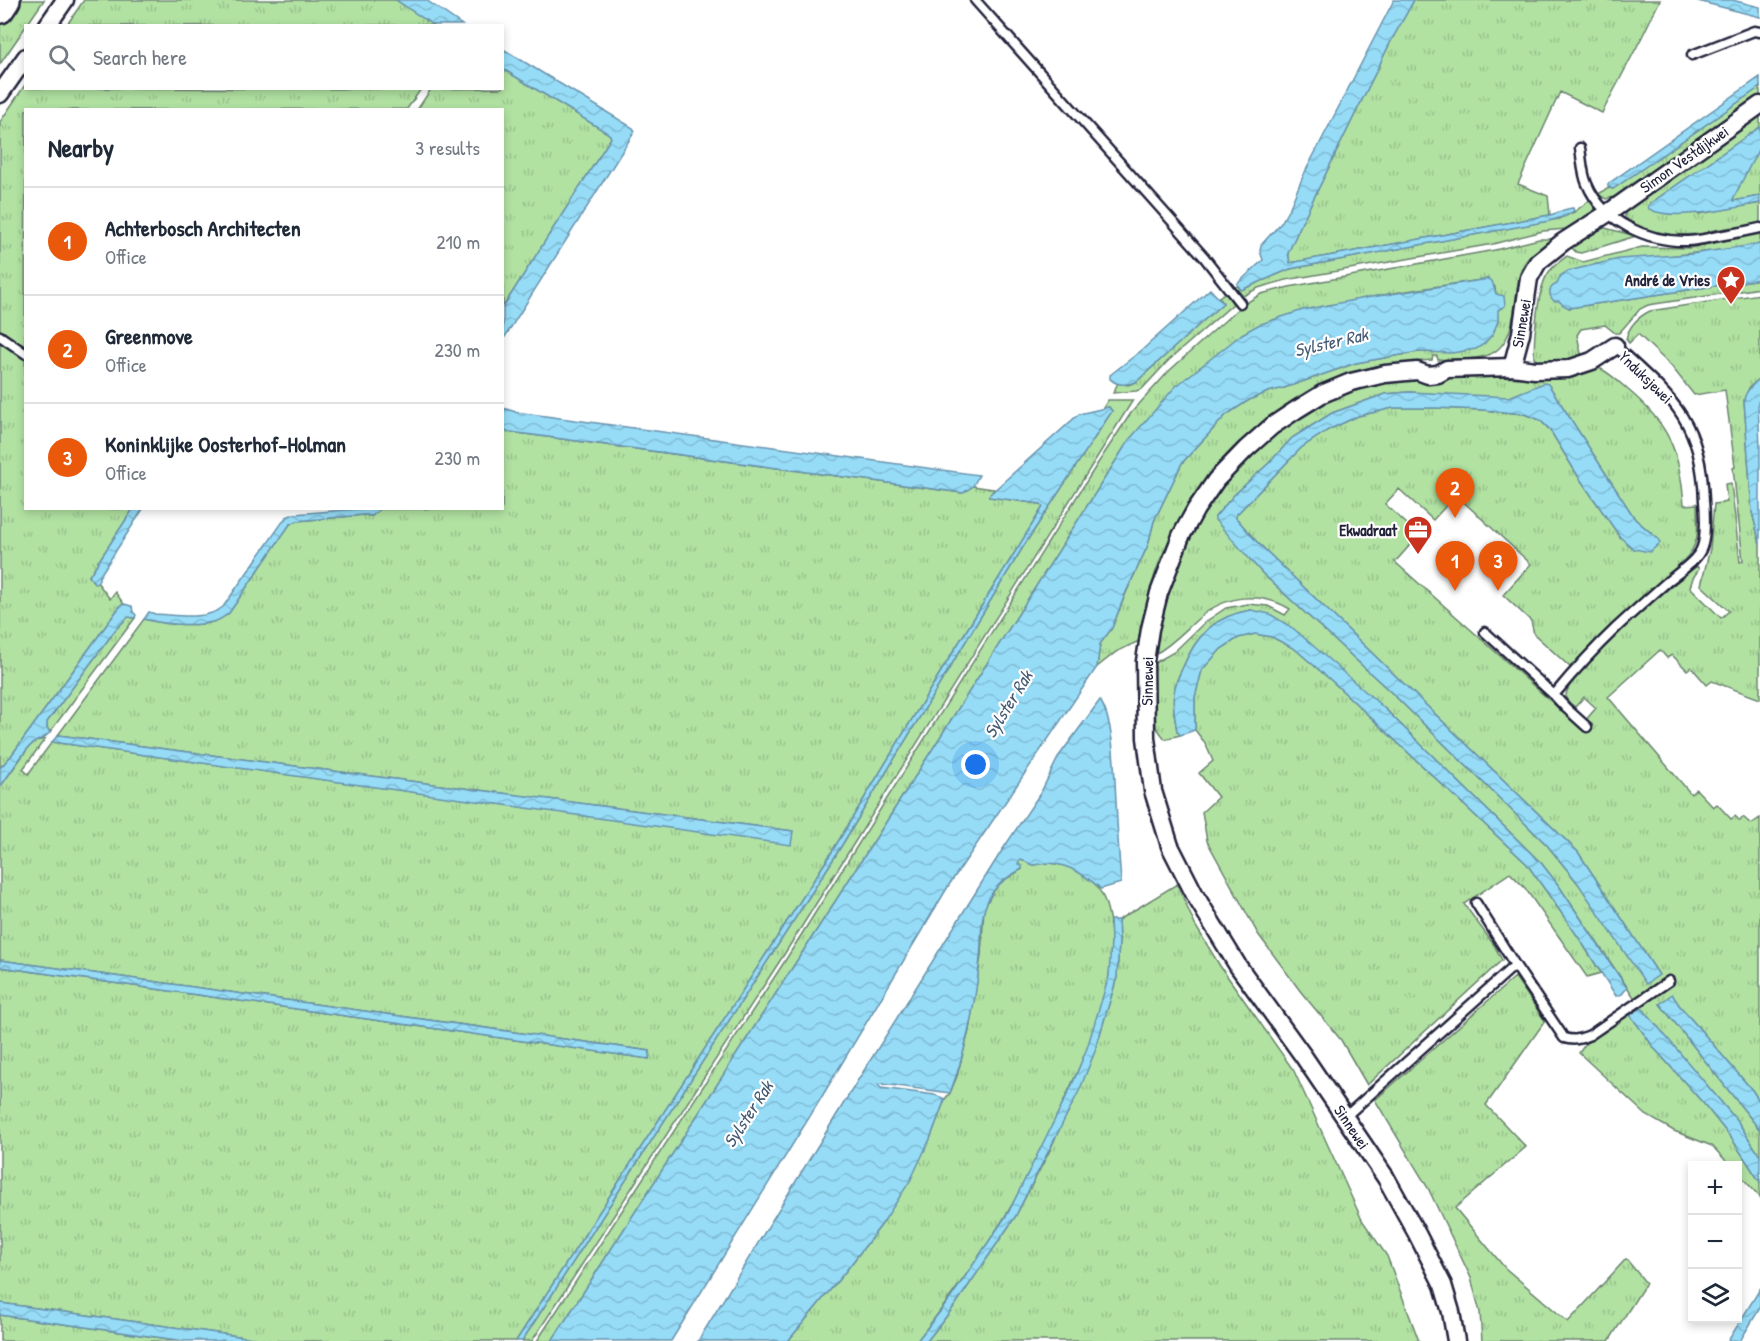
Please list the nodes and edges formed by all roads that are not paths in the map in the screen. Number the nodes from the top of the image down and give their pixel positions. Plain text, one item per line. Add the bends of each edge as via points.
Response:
1 (6, 0) edge
2 (65, 0) edge
3 (975, 0) edge
4 (0, 9) edge
5 (48, 24) edge
6 (1760, 32) edge
7 (1692, 55) dead end
8 (24, 60) edge
9 (0, 94) edge
10 (1760, 105) edge
11 (1580, 148) dead end
12 (1608, 213) junction
13 (1760, 228) edge
14 (1240, 303) dead end
15 (0, 336) edge
16 (1615, 346) joint
17 (24, 353) edge
18 (1512, 367) junction
19 (1485, 632) dead end
20 (1554, 695) junction
21 (1587, 727) dead end
22 (1476, 903) dead end
23 (1515, 965) junction
24 (1669, 981) dead end
25 (1345, 1117) junction
26 (1456, 1341) edge

1 - 4 main road
2 - 5 street
3 - 14 lane via 1204,257
6 - 7 lane
8 - 9 street
10 - 12 street, Simon Vestdijkwei
11 - 12 lane via 1588,186
12 - 13 lane via 1633,229 1673,241 1704,240
12 - 18 street, Sinnewei via 1563,242 1533,270
15 - 17 lane
16 - 18 street, Ynduksjewei via 1592,361 1568,369
16 - 20 lane, Ynduksjewei via 1673,401 1694,437 1704,490 1702,547 1692,561 1617,627
18 - 25 street, Sinnewei via 1448,369 1428,375 1417,371 1384,374 1351,382 1322,394 1272,426 1216,480 1196,509 1170,563 1150,629 1145,661 1146,738 1153,791 1170,846 1238,966
19 - 20 lane
20 - 21 lane
22 - 23 lane
23 - 24 lane via 1564,1038 1572,1040 1590,1035
23 - 25 lane
25 - 26 street, Sinnewei via 1386,1178 1433,1264 1452,1312

